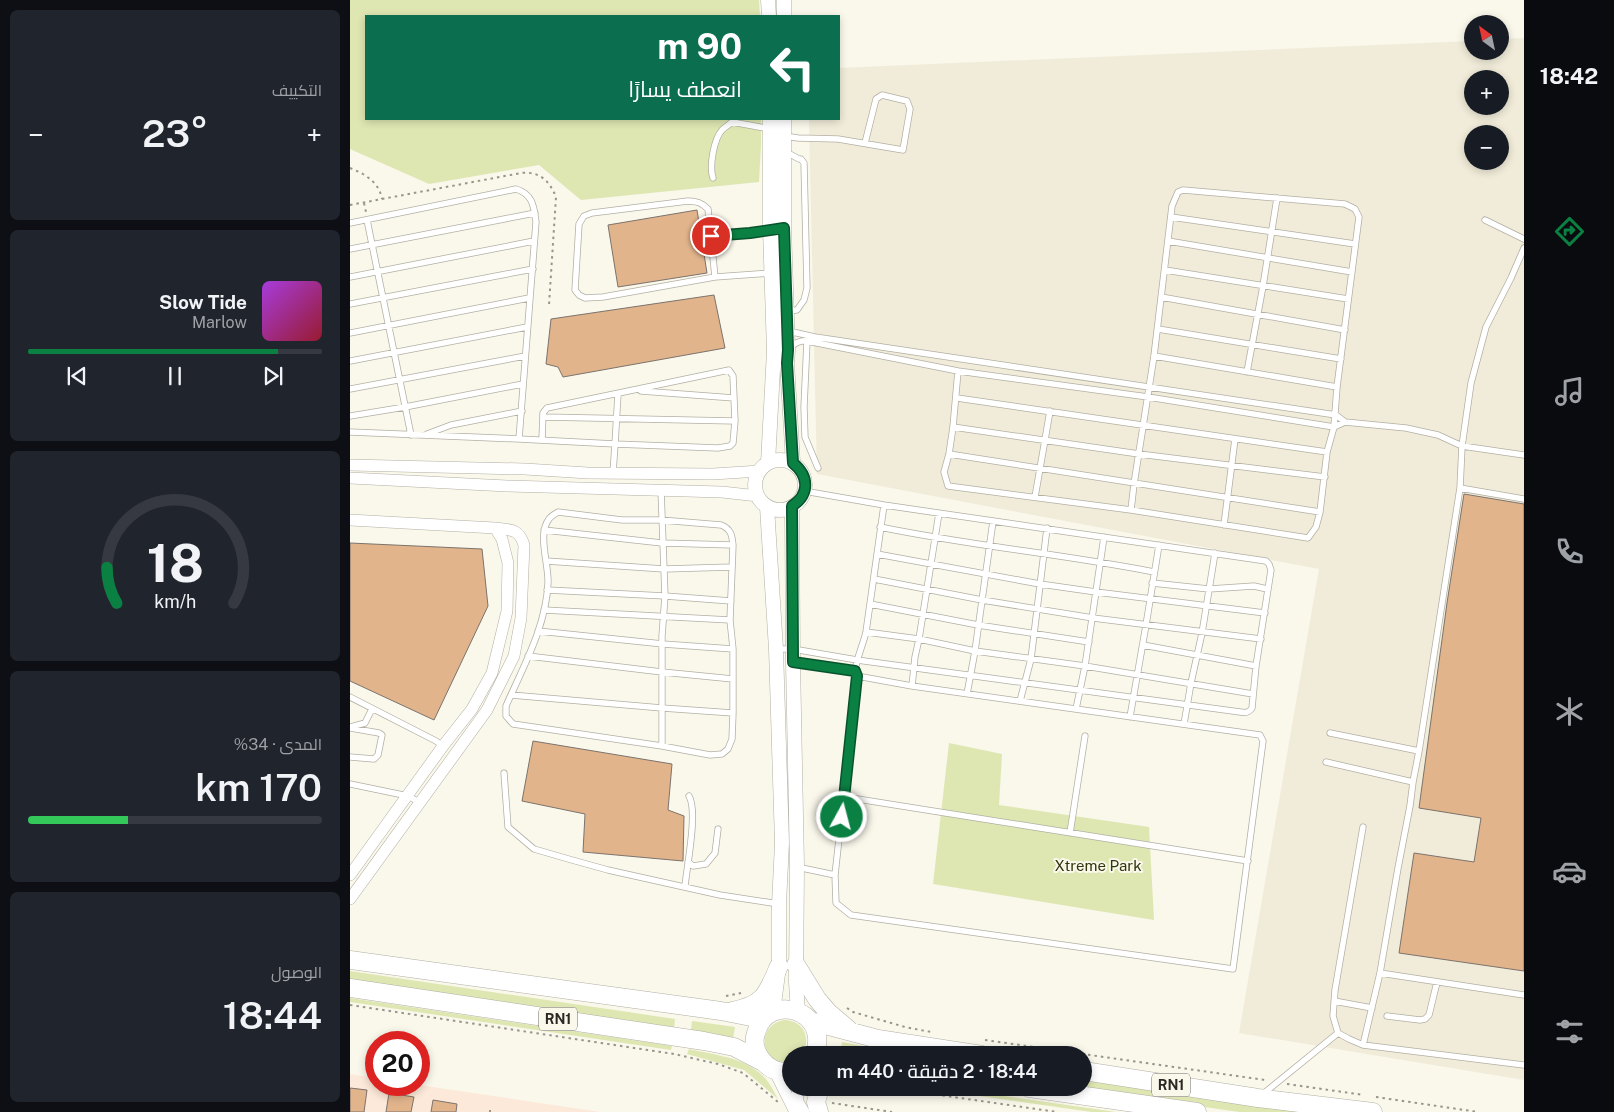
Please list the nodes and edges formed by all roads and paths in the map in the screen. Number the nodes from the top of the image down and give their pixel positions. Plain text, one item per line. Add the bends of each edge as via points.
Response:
1 (768, 0) edge
2 (784, 0) edge
3 (769, 15) edge
4 (784, 15) edge
5 (784, 120) edge
6 (770, 124) edge
7 (784, 136) junction
8 (865, 143) junction
9 (784, 151) junction
10 (350, 168) edge
11 (713, 178) dead end
12 (1277, 198) junction
13 (382, 199) junction
14 (350, 205) edge
15 (535, 213) junction
16 (1171, 217) junction
17 (367, 220) junction
18 (1485, 220) dead end
19 (350, 223) edge
20 (777, 229) junction
21 (1271, 232) junction
22 (711, 236) junction
23 (1524, 239) edge
24 (534, 241) junction
25 (1168, 241) junction
26 (1355, 244) junction
27 (372, 245) junction
28 (1524, 248) edge
29 (350, 249) edge
30 (1268, 258) junction
31 (533, 269) junction
32 (1165, 270) junction
33 (377, 272) junction
34 (1352, 272) junction
35 (773, 273) junction
36 (350, 277) edge
37 (716, 277) junction
38 (1263, 286) junction
39 (383, 298) junction
40 (529, 298) junction
41 (1161, 298) junction
42 (1348, 300) junction
43 (350, 304) edge
44 (549, 305) dead end
45 (786, 311) junction
46 (1257, 314) junction
47 (388, 325) junction
48 (527, 327) junction
49 (1158, 329) junction
50 (787, 330) junction
51 (1345, 330) junction
52 (350, 332) edge
53 (807, 341) junction
54 (848, 342) junction
55 (1252, 344) junction
56 (846, 349) junction
57 (788, 350) junction
58 (394, 353) junction
59 (525, 356) junction
60 (1154, 356) junction
61 (1341, 359) junction
62 (350, 361) edge
63 (958, 371) junction
64 (1247, 372) junction
65 (399, 379) junction
66 (523, 384) junction
67 (1150, 388) junction
68 (1338, 388) junction
69 (350, 389) edge
70 (634, 390) junction
71 (618, 394) junction
72 (1148, 397) junction
73 (734, 398) junction
74 (957, 398) junction
75 (405, 407) junction
76 (522, 411) junction
77 (1050, 411) junction
78 (1336, 415) junction
79 (350, 416) edge
80 (543, 417) junction
81 (616, 419) junction
82 (735, 421) junction
83 (1345, 422) junction
84 (1142, 425) junction
85 (954, 427) junction
86 (1334, 427) junction
87 (350, 432) edge
88 (410, 435) junction
89 (422, 435) junction
90 (519, 439) junction
91 (1235, 439) junction
92 (542, 440) junction
93 (1045, 440) junction
94 (615, 444) junction
95 (1462, 446) junction
96 (1327, 452) junction
97 (949, 454) junction
98 (1139, 454) junction
99 (1524, 456) edge
100 (793, 463) junction
101 (350, 465) edge
102 (1232, 465) junction
103 (764, 467) junction
104 (818, 468) dead end
105 (1040, 469) junction
106 (613, 473) junction
107 (1324, 477) junction
108 (350, 478) edge
109 (1134, 484) junction
110 (1460, 488) junction
111 (661, 490) junction
112 (804, 491) junction
113 (1035, 498) junction
114 (1228, 498) junction
115 (1524, 498) edge
116 (763, 501) junction
117 (884, 505) junction
118 (792, 506) junction
119 (1131, 510) junction
120 (1320, 512) junction
121 (939, 513) junction
122 (350, 520) edge
123 (661, 520) junction
124 (993, 521) junction
125 (1224, 525) junction
126 (880, 527) junction
127 (495, 528) junction
128 (1047, 528) junction
129 (544, 530) junction
130 (1104, 537) junction
131 (935, 538) junction
132 (662, 543) junction
133 (733, 545) junction
134 (1159, 545) junction
135 (989, 546) junction
136 (1215, 553) junction
137 (876, 554) junction
138 (1044, 554) junction
139 (546, 561) junction
140 (1100, 561) junction
141 (931, 563) junction
142 (732, 566) junction
143 (664, 569) junction
144 (1154, 572) junction
145 (986, 573) junction
146 (874, 580) junction
147 (1152, 583) junction
148 (1040, 584) junction
149 (1209, 589) junction
150 (1267, 589) junction
151 (547, 590) junction
152 (927, 590) junction
153 (1096, 592) junction
154 (665, 596) junction
155 (1149, 598) junction
156 (982, 600) junction
157 (731, 601) junction
158 (870, 604) junction
159 (1205, 605) junction
160 (1037, 608) junction
161 (544, 610) junction
162 (1265, 613) junction
163 (923, 615) junction
164 (663, 617) junction
165 (1092, 618) junction
166 (730, 620) junction
167 (978, 625) junction
168 (1146, 625) junction
169 (538, 631) junction
170 (866, 632) junction
171 (1034, 633) junction
172 (1202, 633) junction
173 (919, 639) junction
174 (1261, 639) junction
175 (1089, 642) junction
176 (662, 644) junction
177 (1143, 645) junction
178 (733, 649) junction
179 (776, 649) junction
180 (975, 651) junction
181 (1196, 655) junction
182 (528, 656) junction
183 (793, 656) junction
184 (1031, 658) junction
185 (857, 660) junction
186 (1085, 666) junction
187 (1256, 666) junction
188 (914, 667) junction
189 (662, 672) junction
190 (856, 674) junction
191 (970, 675) junction
192 (1138, 676) junction
193 (734, 679) junction
194 (1025, 683) junction
195 (1191, 683) junction
196 (912, 686) junction
197 (1080, 690) junction
198 (966, 694) junction
199 (1253, 694) junction
200 (511, 695) junction
201 (350, 697) edge
202 (1133, 698) junction
203 (1020, 701) junction
204 (1187, 705) junction
205 (662, 708) junction
206 (372, 709) junction
207 (1076, 709) junction
208 (733, 713) junction
209 (1130, 717) junction
210 (1184, 724) junction
211 (350, 727) edge
212 (1330, 733) dead end
213 (1085, 736) dead end
214 (443, 746) junction
215 (662, 746) junction
216 (1419, 751) junction
217 (350, 757) edge
218 (1326, 762) dead end
219 (504, 773) dead end
220 (1413, 782) junction
221 (350, 784) edge
222 (408, 796) junction
223 (689, 796) dead end
224 (845, 797) junction
225 (419, 802) junction
226 (1363, 827) dead end
227 (718, 829) dead end
228 (1070, 834) junction
229 (1248, 861) junction
230 (688, 862) junction
231 (797, 867) junction
232 (350, 874) edge
233 (835, 874) junction
234 (685, 886) junction
235 (350, 899) edge
236 (779, 904) junction
237 (350, 960) edge
238 (787, 966) junction
239 (1380, 973) junction
240 (1438, 982) junction
241 (350, 988) edge
242 (1524, 995) edge
243 (1334, 1001) junction
244 (841, 1004) dead end
245 (350, 1005) edge
246 (1372, 1008) junction
247 (727, 1012) junction
248 (767, 1016) junction
249 (804, 1016) junction
250 (1387, 1016) dead end
251 (933, 1032) dead end
252 (853, 1033) junction
253 (1338, 1033) junction
254 (1363, 1045) junction
255 (817, 1046) edge
256 (969, 1046) edge
257 (1092, 1058) edge
258 (1524, 1065) edge
259 (776, 1068) edge
260 (1092, 1072) edge
261 (1277, 1083) junction
262 (798, 1096) edge
263 (946, 1096) edge
264 (1084, 1096) edge
265 (1258, 1098) junction
266 (815, 1103) edge
267 (792, 1107) edge
268 (892, 1112) edge
269 (1057, 1112) edge
270 (1197, 1112) edge
271 (1373, 1112) edge
272 (1478, 1112) edge

1 - 3 street
2 - 4 street
5 - 7 street
6 - 11 lane via 732,122 722,131 713,153
6 - 20 street
7 - 8 lane
7 - 9 street
8 - 8 lane via 903,150 910,109 907,101 882,95 876,99
9 - 20 street
9 - 45 lane via 801,158 804,163 807,288 804,300 796,310
10 - 13 path via 372,180
12 - 16 lane via 1184,190 1178,192
12 - 21 lane
12 - 26 lane via 1345,204 1355,209 1359,217
13 - 14 path
13 - 44 path via 520,172 538,174 550,183 556,197
15 - 17 lane via 531,199 516,190
15 - 24 lane
15 - 27 lane
16 - 21 lane
16 - 25 lane
17 - 19 lane
17 - 27 lane
18 - 23 lane
20 - 22 lane
20 - 35 street
20 - 45 street
21 - 26 lane
21 - 30 lane
22 - 37 lane
22 - 37 lane via 708,209 696,201 588,214 579,224 575,290 585,298 594,298
24 - 31 lane
24 - 33 lane
25 - 30 lane
25 - 32 lane
26 - 34 lane
27 - 29 lane
27 - 33 lane
28 - 95 lane via 1486,327 1471,383
30 - 34 lane
30 - 38 lane
31 - 39 lane
31 - 40 lane
32 - 38 lane
32 - 41 lane
33 - 36 lane
33 - 39 lane
34 - 42 lane
35 - 37 lane
35 - 103 street via 774,351
38 - 42 lane
38 - 46 lane
39 - 43 lane
39 - 47 lane
40 - 47 lane
40 - 48 lane
41 - 46 lane
41 - 49 lane
42 - 51 lane
45 - 50 street
46 - 51 lane
46 - 55 lane
47 - 52 lane
47 - 58 lane
48 - 58 lane
48 - 59 lane
49 - 55 lane
49 - 60 lane
50 - 54 lane
50 - 57 street
51 - 61 lane
53 - 56 lane
53 - 57 lane via 794,344
53 - 104 lane via 805,437
54 - 56 lane
54 - 67 lane
55 - 61 lane
55 - 64 lane
56 - 63 lane
57 - 100 street
58 - 62 lane
58 - 65 lane
59 - 65 lane
59 - 66 lane
60 - 64 lane
60 - 67 lane
61 - 68 lane
63 - 72 lane
63 - 74 lane
64 - 68 lane
65 - 69 lane
65 - 75 lane
66 - 75 lane
66 - 76 lane
67 - 72 lane
67 - 78 lane
68 - 78 lane
70 - 71 lane
70 - 73 lane
70 - 73 lane via 729,370 733,376
71 - 80 lane via 547,408
71 - 81 lane
72 - 84 lane
72 - 86 lane
73 - 82 lane
74 - 77 lane
74 - 85 lane
75 - 79 lane
75 - 88 lane
76 - 89 lane via 451,425
76 - 90 lane
77 - 84 lane
77 - 93 lane
78 - 83 lane
78 - 86 lane
80 - 81 lane
80 - 92 lane
81 - 82 lane
81 - 94 lane
82 - 94 lane via 733,443 723,448
83 - 86 lane
83 - 95 lane via 1406,428 1438,435
84 - 91 lane
84 - 98 lane
85 - 93 lane
85 - 97 lane
86 - 96 lane
87 - 88 lane
88 - 89 lane
89 - 90 lane
90 - 92 lane
91 - 96 lane
91 - 102 lane
92 - 94 lane
93 - 98 lane
93 - 105 lane
94 - 106 lane
95 - 99 lane
95 - 110 lane
96 - 107 lane
97 - 105 lane
97 - 113 lane via 944,472 948,486
98 - 102 lane
98 - 109 lane
100 - 103 street via 780,460
100 - 112 street via 804,476
101 - 106 street
102 - 107 lane
102 - 114 lane
103 - 106 street via 713,474
103 - 116 street via 755,485
105 - 109 lane
105 - 113 lane
107 - 120 lane
108 - 111 street
109 - 114 lane
109 - 119 lane
110 - 115 lane
110 - 216 lane
111 - 116 street via 737,493
111 - 123 lane
112 - 117 lane
112 - 118 street via 798,503
113 - 119 lane
114 - 120 lane
114 - 125 lane
116 - 118 street via 780,510
116 - 179 street
117 - 121 lane
117 - 126 lane
118 - 183 street
119 - 125 lane
120 - 125 lane via 1316,527 1308,538
121 - 124 lane
121 - 131 lane
122 - 127 street
123 - 129 lane via 622,520 558,512 549,519
123 - 132 lane
123 - 133 lane via 721,525 732,534
124 - 128 lane
124 - 135 lane
126 - 131 lane
126 - 137 lane
127 - 214 street via 502,539 508,563 507,611 492,673 472,709
127 - 225 street via 514,530 522,536 524,545 521,618 514,656 487,710
128 - 130 lane
128 - 138 lane
129 - 132 lane
129 - 139 lane
130 - 134 lane
130 - 140 lane
131 - 135 lane
131 - 141 lane
132 - 133 lane
132 - 143 lane
133 - 142 lane
134 - 136 lane
134 - 144 lane
135 - 138 lane
135 - 145 lane
136 - 149 lane
136 - 150 lane via 1266,561 1271,570
137 - 141 lane
137 - 146 lane
138 - 140 lane
138 - 148 lane
139 - 143 lane
139 - 151 lane
140 - 144 lane
140 - 153 lane
141 - 145 lane
141 - 152 lane
142 - 143 lane
142 - 157 lane
143 - 154 lane
144 - 147 lane
145 - 148 lane
145 - 156 lane
146 - 152 lane
146 - 158 lane
147 - 149 lane
147 - 155 lane
148 - 153 lane
148 - 160 lane
149 - 150 lane via 1254,586
149 - 159 lane
150 - 162 lane
151 - 154 lane
151 - 161 lane
152 - 156 lane
152 - 163 lane
153 - 155 lane
153 - 165 lane
154 - 157 lane
154 - 164 lane
155 - 159 lane
155 - 168 lane
156 - 160 lane
156 - 167 lane
157 - 166 lane
158 - 163 lane
158 - 170 lane
159 - 162 lane
159 - 172 lane
160 - 165 lane
160 - 171 lane
161 - 164 lane
161 - 169 lane
162 - 174 lane
163 - 167 lane
163 - 173 lane
164 - 166 lane
164 - 176 lane
165 - 168 lane
165 - 175 lane
166 - 178 lane
167 - 171 lane
167 - 180 lane
168 - 172 lane
168 - 177 lane
169 - 176 lane
169 - 182 lane
170 - 173 lane
170 - 185 lane
171 - 175 lane
171 - 184 lane
172 - 174 lane
172 - 181 lane
173 - 180 lane
173 - 188 lane
174 - 187 lane
175 - 186 lane
176 - 178 lane
176 - 189 lane
177 - 181 lane
177 - 192 lane
178 - 193 lane
179 - 183 lane
179 - 236 street via 782,843
180 - 184 lane
180 - 191 lane
181 - 187 lane
181 - 195 lane
182 - 189 lane
182 - 200 lane
183 - 185 lane
183 - 190 lane
183 - 231 street
184 - 186 lane
184 - 194 lane
185 - 188 lane
185 - 190 lane
186 - 192 lane
186 - 197 lane
187 - 199 lane
188 - 191 lane
188 - 196 lane
189 - 193 lane
189 - 205 lane
190 - 196 lane
190 - 224 lane
191 - 194 lane
191 - 198 lane
192 - 195 lane
192 - 202 lane
193 - 208 lane
194 - 197 lane
194 - 203 lane
195 - 199 lane
195 - 204 lane
196 - 198 lane
197 - 202 lane
197 - 207 lane
198 - 203 lane
199 - 204 lane via 1252,708 1245,713
200 - 205 lane
200 - 215 lane via 506,716 512,724
201 - 206 lane
202 - 204 lane
202 - 209 lane
203 - 207 lane
204 - 210 lane
205 - 208 lane
205 - 215 lane
206 - 211 lane via 365,723
206 - 214 lane
207 - 209 lane
208 - 215 lane via 732,739 722,754 710,755
209 - 210 lane
210 - 229 lane via 1260,735 1263,741
211 - 217 lane via 382,735 378,755 374,758
212 - 216 lane
213 - 228 lane
214 - 222 street
216 - 220 lane
218 - 220 lane
219 - 234 lane via 508,827 534,849 608,870
220 - 239 lane
221 - 222 lane
222 - 225 lane
222 - 232 street
223 - 230 lane via 693,802
224 - 228 lane
224 - 233 lane
225 - 235 street
226 - 243 lane
227 - 230 lane via 715,853 706,864 693,866
228 - 229 lane
229 - 233 lane via 1232,969 851,915 836,903
230 - 234 lane
231 - 233 lane
231 - 238 street
234 - 236 lane
236 - 238 street
237 - 247 highway, RN1
238 - 247 highway via 757,1003
238 - 248 street
238 - 249 street via 796,982
238 - 252 highway via 828,1012
239 - 240 lane
239 - 246 lane
240 - 242 lane
240 - 250 lane via 1425,1019
241 - 259 highway, RN1 via 704,1041 734,1047
243 - 246 lane
243 - 253 lane via 1333,1016
244 - 251 path via 853,1012 905,1028
245 - 267 path via 674,1054 718,1064 743,1072 776,1102
246 - 254 lane
247 - 248 highway, RN1 via 751,1017
248 - 249 highway, RN1 via 785,1009
248 - 259 highway via 757,1028 755,1046 758,1054
249 - 252 highway, RN1
249 - 255 highway via 815,1028
252 - 256 highway, RN1
253 - 254 lane
253 - 261 lane
254 - 258 lane
257 - 261 path
259 - 267 street
260 - 265 highway, RN1
261 - 265 lane
261 - 272 path
262 - 266 street via 798,1102
263 - 269 path
264 - 270 highway, RN1
265 - 271 highway, RN1
266 - 268 path

